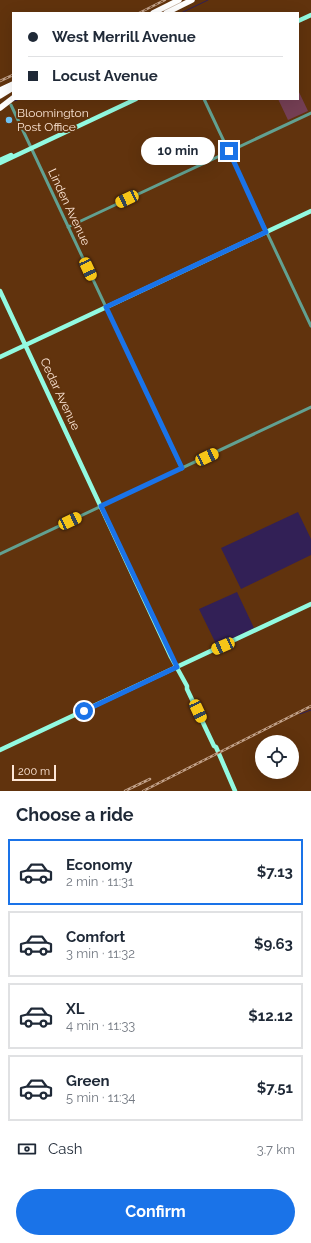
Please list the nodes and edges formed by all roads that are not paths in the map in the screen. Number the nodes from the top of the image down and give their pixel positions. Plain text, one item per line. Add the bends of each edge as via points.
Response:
1 (179, 0) edge
2 (192, 0) edge
3 (155, 12) edge
4 (168, 12) edge
5 (311, 15) edge
6 (299, 21) edge
7 (12, 84) edge
8 (12, 89) edge
9 (0, 90) edge
10 (0, 96) edge
11 (12, 97) edge
12 (12, 98) edge
13 (128, 100) edge
14 (134, 100) edge
15 (204, 100) edge
16 (0, 103) edge
17 (10, 105) dead end
18 (0, 108) edge
19 (311, 113) edge
20 (31, 147) junction
21 (229, 151) junction
22 (0, 160) edge
23 (0, 163) edge
24 (311, 211) edge
25 (68, 227) junction
26 (266, 232) junction
27 (0, 291) edge
28 (106, 307) junction
29 (311, 326) edge
30 (26, 345) junction
31 (0, 357) edge
32 (311, 407) edge
33 (182, 468) junction
34 (101, 506) junction
35 (0, 554) edge
36 (311, 604) edge
37 (177, 667) junction
38 (0, 750) edge
39 (235, 791) edge

1 - 3 highway
2 - 4 highway
5 - 6 main road
7 - 9 highway
8 - 10 highway
11 - 16 highway
12 - 18 highway
13 - 20 main road
14 - 20 main road
15 - 21 street
17 - 20 street, Linden Avenue
19 - 21 street
20 - 22 main road
20 - 23 main road
20 - 25 street, Linden Avenue
21 - 25 street
21 - 26 street
24 - 26 main road
25 - 28 street, Linden Avenue
26 - 28 main road
26 - 29 street
27 - 30 main road, Cedar Avenue
28 - 30 main road
28 - 33 street, Linden Avenue
30 - 31 main road
30 - 34 main road, Cedar Avenue
32 - 33 street
33 - 34 street
34 - 35 street
34 - 37 main road, Cedar Avenue
36 - 37 main road
37 - 38 main road
37 - 39 main road, Cedar Avenue

